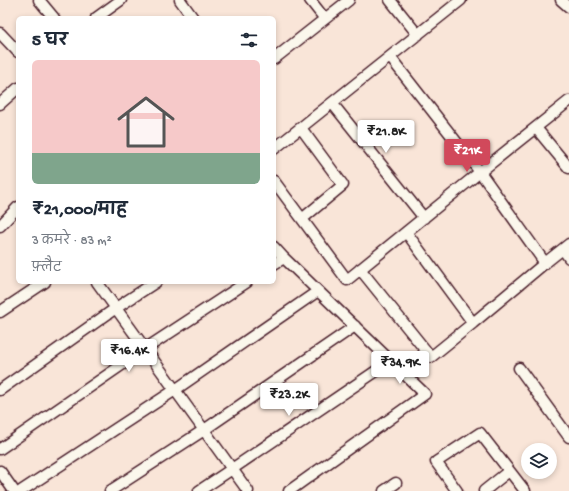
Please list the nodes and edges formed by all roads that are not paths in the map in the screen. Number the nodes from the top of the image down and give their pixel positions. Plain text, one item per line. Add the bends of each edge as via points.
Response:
1 (39, 0) edge
2 (120, 0) edge
3 (180, 0) edge
4 (310, 0) edge
5 (390, 0) edge
6 (461, 0) edge
7 (561, 0) edge
8 (346, 1) edge
9 (569, 7) edge
10 (52, 16) edge
11 (99, 16) edge
12 (192, 16) edge
13 (325, 19) junction
14 (0, 33) edge
15 (418, 35) junction
16 (16, 50) edge
17 (276, 57) edge
18 (390, 57) junction
19 (16, 90) edge
20 (569, 101) edge
21 (332, 103) junction
22 (0, 104) edge
23 (301, 128) junction
24 (536, 128) junction
25 (276, 147) edge
26 (569, 168) edge
27 (480, 172) junction
28 (276, 184) edge
29 (16, 209) edge
30 (302, 218) junction
31 (424, 218) junction
32 (0, 226) edge
33 (406, 232) junction
34 (276, 249) edge
35 (567, 250) edge
36 (284, 258) junction
37 (276, 263) edge
38 (545, 263) junction
39 (360, 269) junction
40 (42, 284) edge
41 (98, 284) edge
42 (153, 284) edge
43 (244, 284) edge
44 (318, 291) junction
45 (116, 308) junction
46 (0, 312) edge
47 (472, 323) junction
48 (355, 326) junction
49 (145, 349) junction
50 (391, 361) junction
51 (519, 368) dead end
52 (0, 390) edge
53 (175, 390) junction
54 (204, 430) junction
55 (568, 433) edge
56 (0, 449) edge
57 (232, 470) junction
58 (0, 471) edge
59 (509, 471) junction
60 (396, 483) dead end
61 (14, 491) edge
62 (21, 491) edge
63 (110, 491) edge
64 (199, 491) edge
65 (248, 491) edge
66 (289, 491) edge
67 (384, 491) edge
68 (457, 491) edge
69 (484, 491) edge
70 (524, 491) edge

1 - 10 street
2 - 11 street
3 - 12 street
4 - 13 street
5 - 15 street
6 - 15 street
7 - 9 street
8 - 13 street
13 - 17 street
14 - 16 street
15 - 18 street
18 - 21 street
18 - 27 street
19 - 22 street
20 - 24 street
21 - 23 street
21 - 31 street
23 - 25 street
23 - 30 street via 343,185
24 - 26 street
24 - 27 street
27 - 31 street
27 - 38 street
28 - 30 street
29 - 32 street
30 - 39 street via 347,280
31 - 33 street
33 - 39 street
33 - 47 street
34 - 36 street
35 - 38 street
36 - 37 street
36 - 44 street
38 - 47 street
39 - 47 street via 431,357
40 - 46 street
41 - 45 street
42 - 45 street
43 - 49 street
44 - 48 street
44 - 53 street
45 - 49 street
45 - 52 street
48 - 50 street
48 - 54 street
49 - 53 street
49 - 56 street
50 - 57 street
50 - 66 street via 425,394
51 - 55 street
53 - 54 street
53 - 62 street
54 - 57 street
54 - 63 street
57 - 64 street
57 - 65 street
58 - 61 street
59 - 68 street via 480,433 436,462
59 - 69 street
59 - 70 street
60 - 67 street

